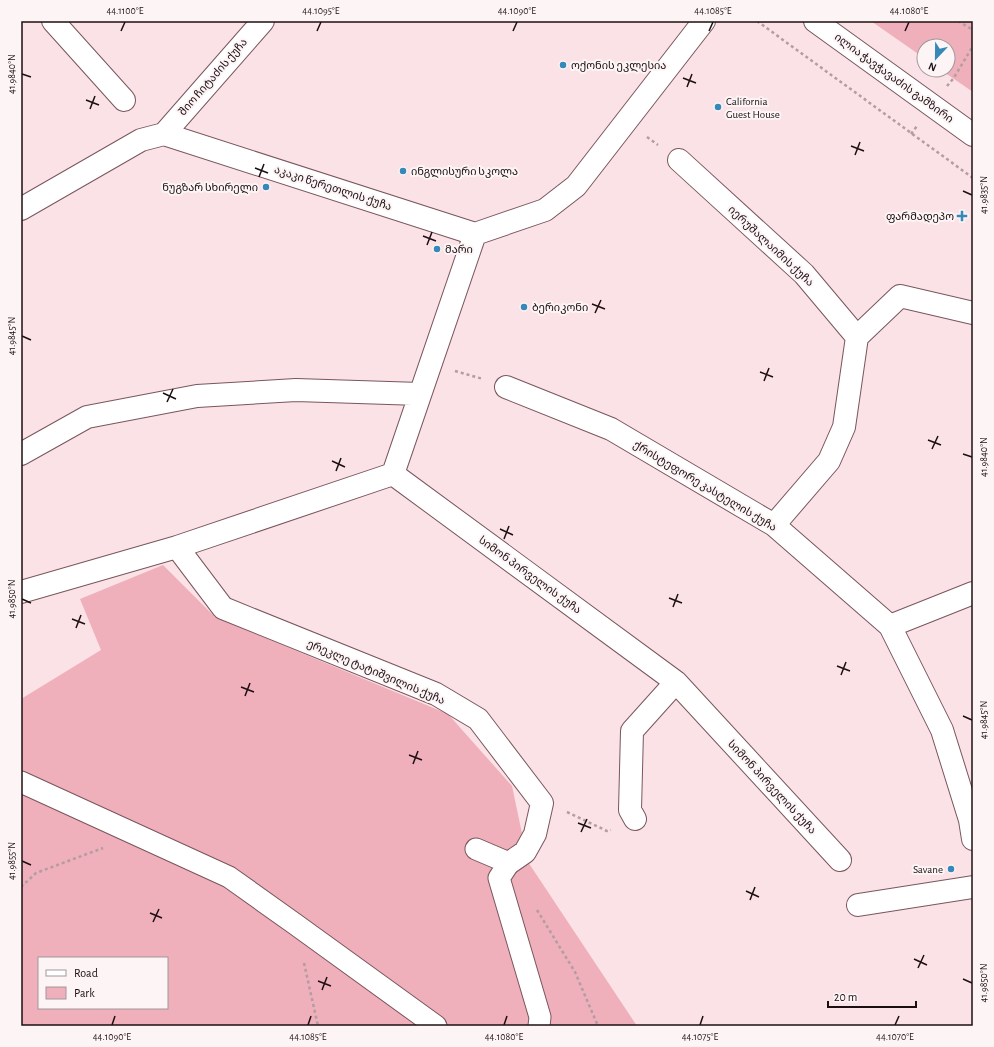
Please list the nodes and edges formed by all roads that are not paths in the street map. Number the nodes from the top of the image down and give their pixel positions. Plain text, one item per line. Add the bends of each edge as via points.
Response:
1 (53, 21) edge
2 (263, 21) edge
3 (704, 21) edge
4 (815, 21) edge
5 (124, 100) dead end
6 (164, 134) junction
7 (973, 135) edge
8 (679, 160) road end
9 (21, 209) edge
10 (474, 234) junction
11 (973, 313) edge
12 (857, 336) junction
13 (506, 387) road end
14 (420, 394) junction
15 (21, 454) edge
16 (393, 474) junction
17 (774, 525) junction
18 (177, 547) junction
19 (21, 592) edge
20 (973, 593) edge
21 (890, 626) junction
22 (676, 682) junction
23 (21, 782) edge
24 (636, 819) road end
25 (973, 839) edge
26 (476, 849) dead end
27 (840, 860) dead end
28 (509, 863) junction
29 (973, 887) edge
30 (858, 905) dead end
31 (436, 1026) edge
32 (539, 1026) edge

1 - 5 street
2 - 6 street, შიო ჩიტაძის ქუჩა
3 - 10 street via 576,186 545,210
4 - 7 street, ილია ჭავჭავაძის გამზირი
6 - 9 street via 141,140
6 - 10 street, აკაკი წერეთლის ქუჩა
8 - 12 street, იერუშალაიმის ქუჩა via 804,274
10 - 14 street
11 - 12 street via 900,296
12 - 17 street via 844,427 829,461
13 - 17 street, ქრისტეფორე კასტელის ქუჩა via 611,429
14 - 15 street via 296,390 197,396 87,417
14 - 16 street
16 - 18 street
16 - 22 street, სიმონ პირველის ქუჩა
17 - 21 street, ქრისტეფორე კასტელის ქუჩა
18 - 19 street
18 - 28 street, ერეკლე ტატიშვილის ქუჩა via 223,608 436,694 478,719 542,803 535,834 525,852
20 - 21 street
21 - 25 street, ქრისტეფორე კასტელის ქუჩა via 942,730 970,820
22 - 24 street via 632,731 630,810
22 - 27 street, სიმონ პირველის ქუჩა
23 - 31 street via 229,877
26 - 28 street
28 - 32 street via 499,878 540,1017
29 - 30 street

